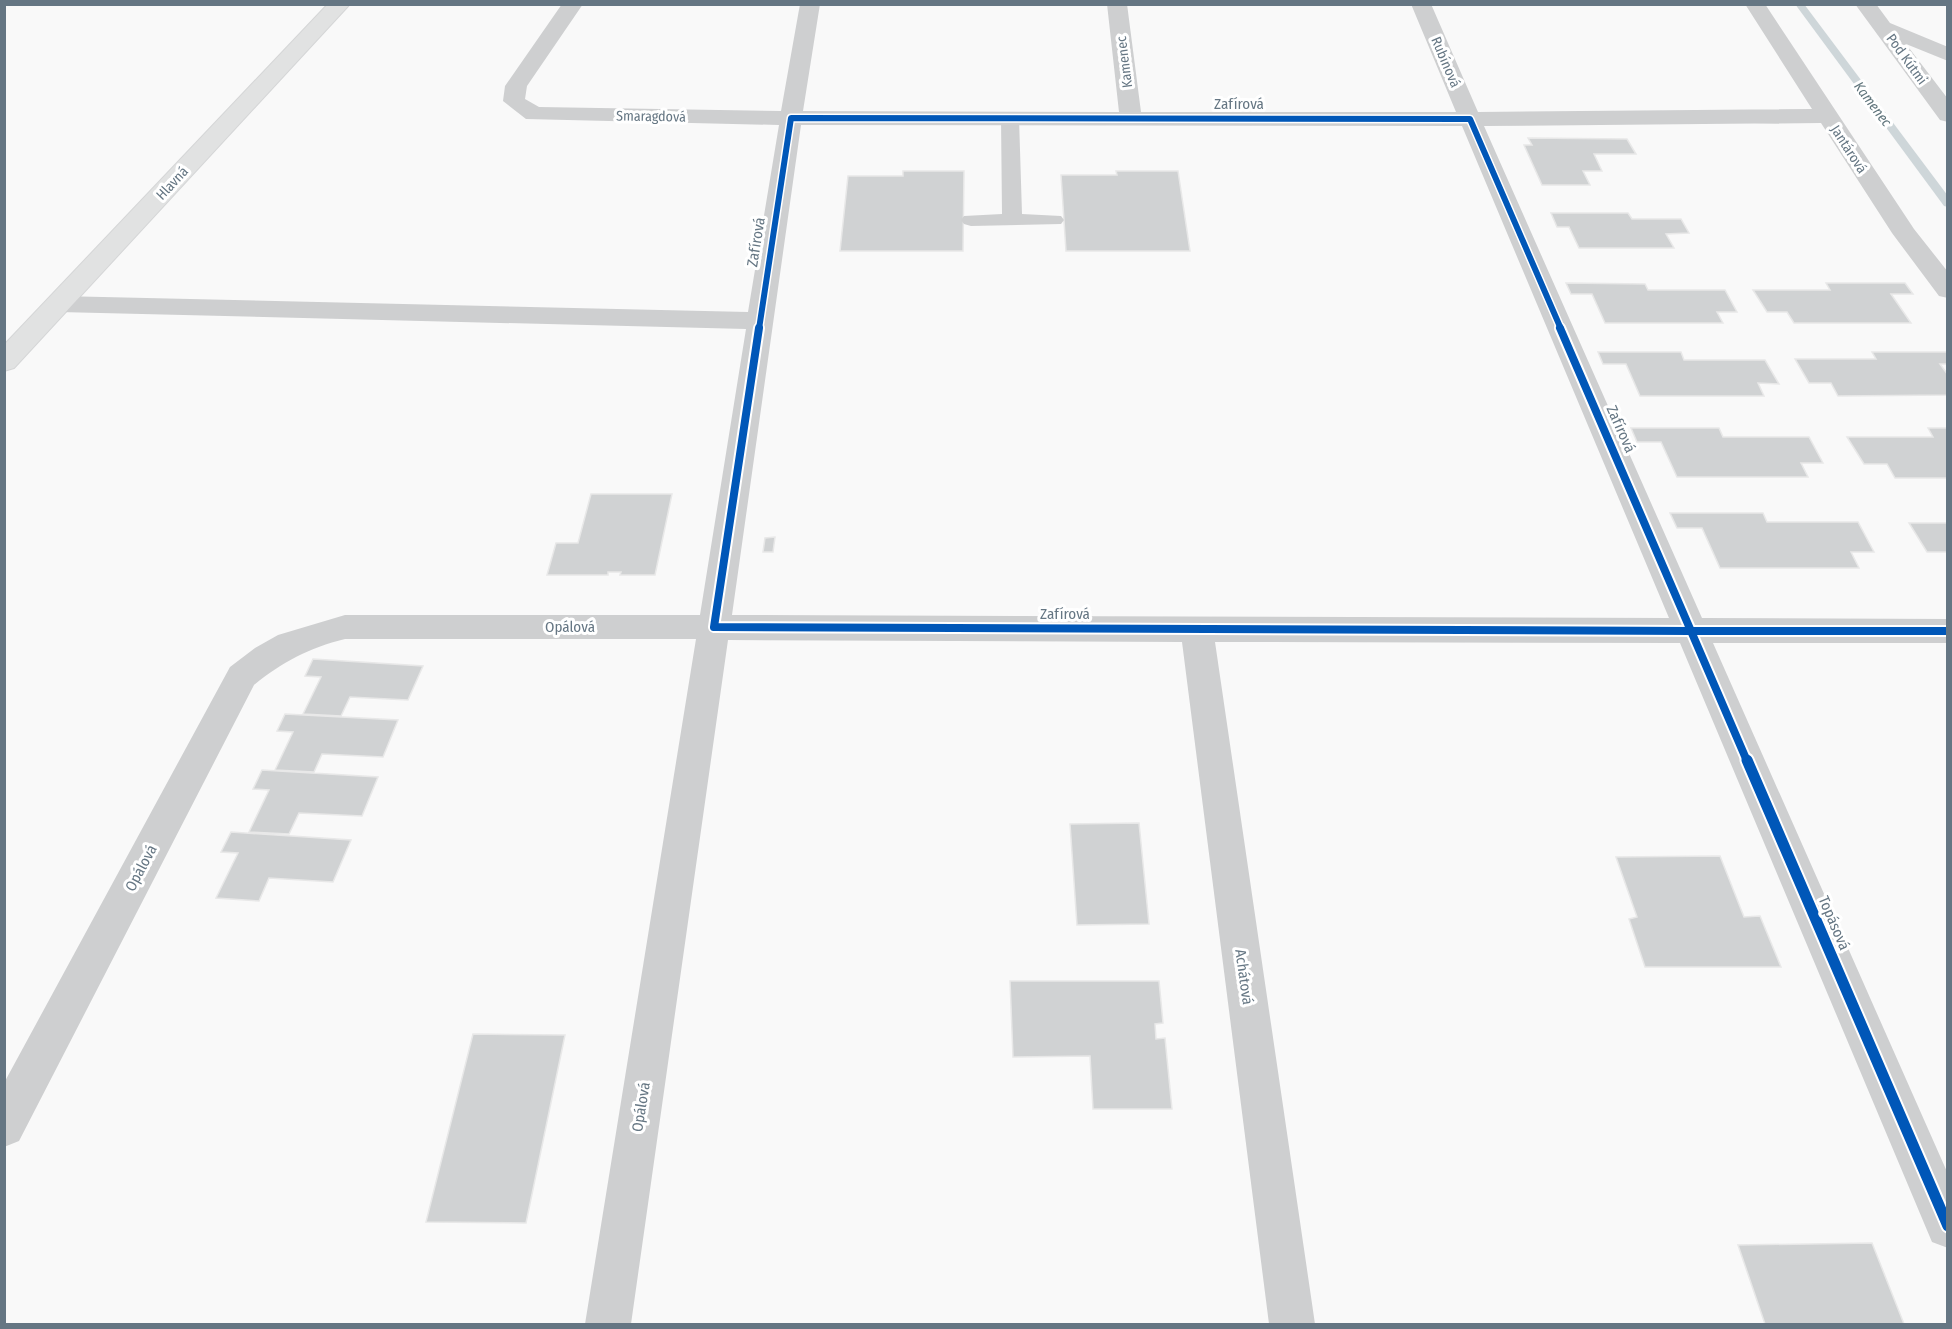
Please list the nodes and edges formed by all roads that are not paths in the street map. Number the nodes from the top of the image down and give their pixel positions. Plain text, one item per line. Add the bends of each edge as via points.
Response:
1 (340, 4) edge
2 (573, 4) edge
3 (810, 4) edge
4 (1117, 4) edge
5 (1421, 4) edge
6 (1755, 4) edge
7 (1865, 4) edge
8 (1884, 27) junction
9 (1947, 55) edge
10 (1947, 115) edge
11 (1828, 116) junction
12 (791, 118) junction
13 (1010, 118) junction
14 (1131, 118) junction
15 (1470, 119) junction
16 (971, 220) dead end
17 (1012, 220) junction
18 (1054, 220) dead end
19 (1947, 290) edge
20 (59, 304) junction
21 (759, 321) junction
22 (4, 362) edge
23 (714, 627) junction
24 (1197, 630) junction
25 (1693, 631) junction
26 (1947, 631) edge
27 (4, 1126) edge
28 (1947, 1226) edge
29 (608, 1324) edge
30 (1292, 1324) edge

1 - 20 main road, Hlavná
2 - 12 street, Smaragdová via 516,86 514,101 534,114
3 - 12 street
4 - 14 street, Kamenec
5 - 15 street, Rubínová
6 - 11 street, Jantárová
7 - 8 street, Pod Kútmi
8 - 9 street
8 - 10 street, Pod Kútmi
11 - 15 street
11 - 19 street, Jantárová
12 - 13 street, Zafírová
12 - 21 street, Zafírová
13 - 14 street, Zafírová
13 - 17 lane
14 - 15 street, Zafírová
15 - 25 street, Zafírová
16 - 17 lane
17 - 18 lane
20 - 21 street
20 - 22 main road, Hlavná
21 - 23 street, Zafírová
23 - 24 street, Zafírová
23 - 27 street, Opálová via 345,627 300,638 267,654 242,676
23 - 29 street, Opálová
24 - 25 street, Zafírová
24 - 30 street, Achátová
25 - 26 street
25 - 28 street, Topásová

